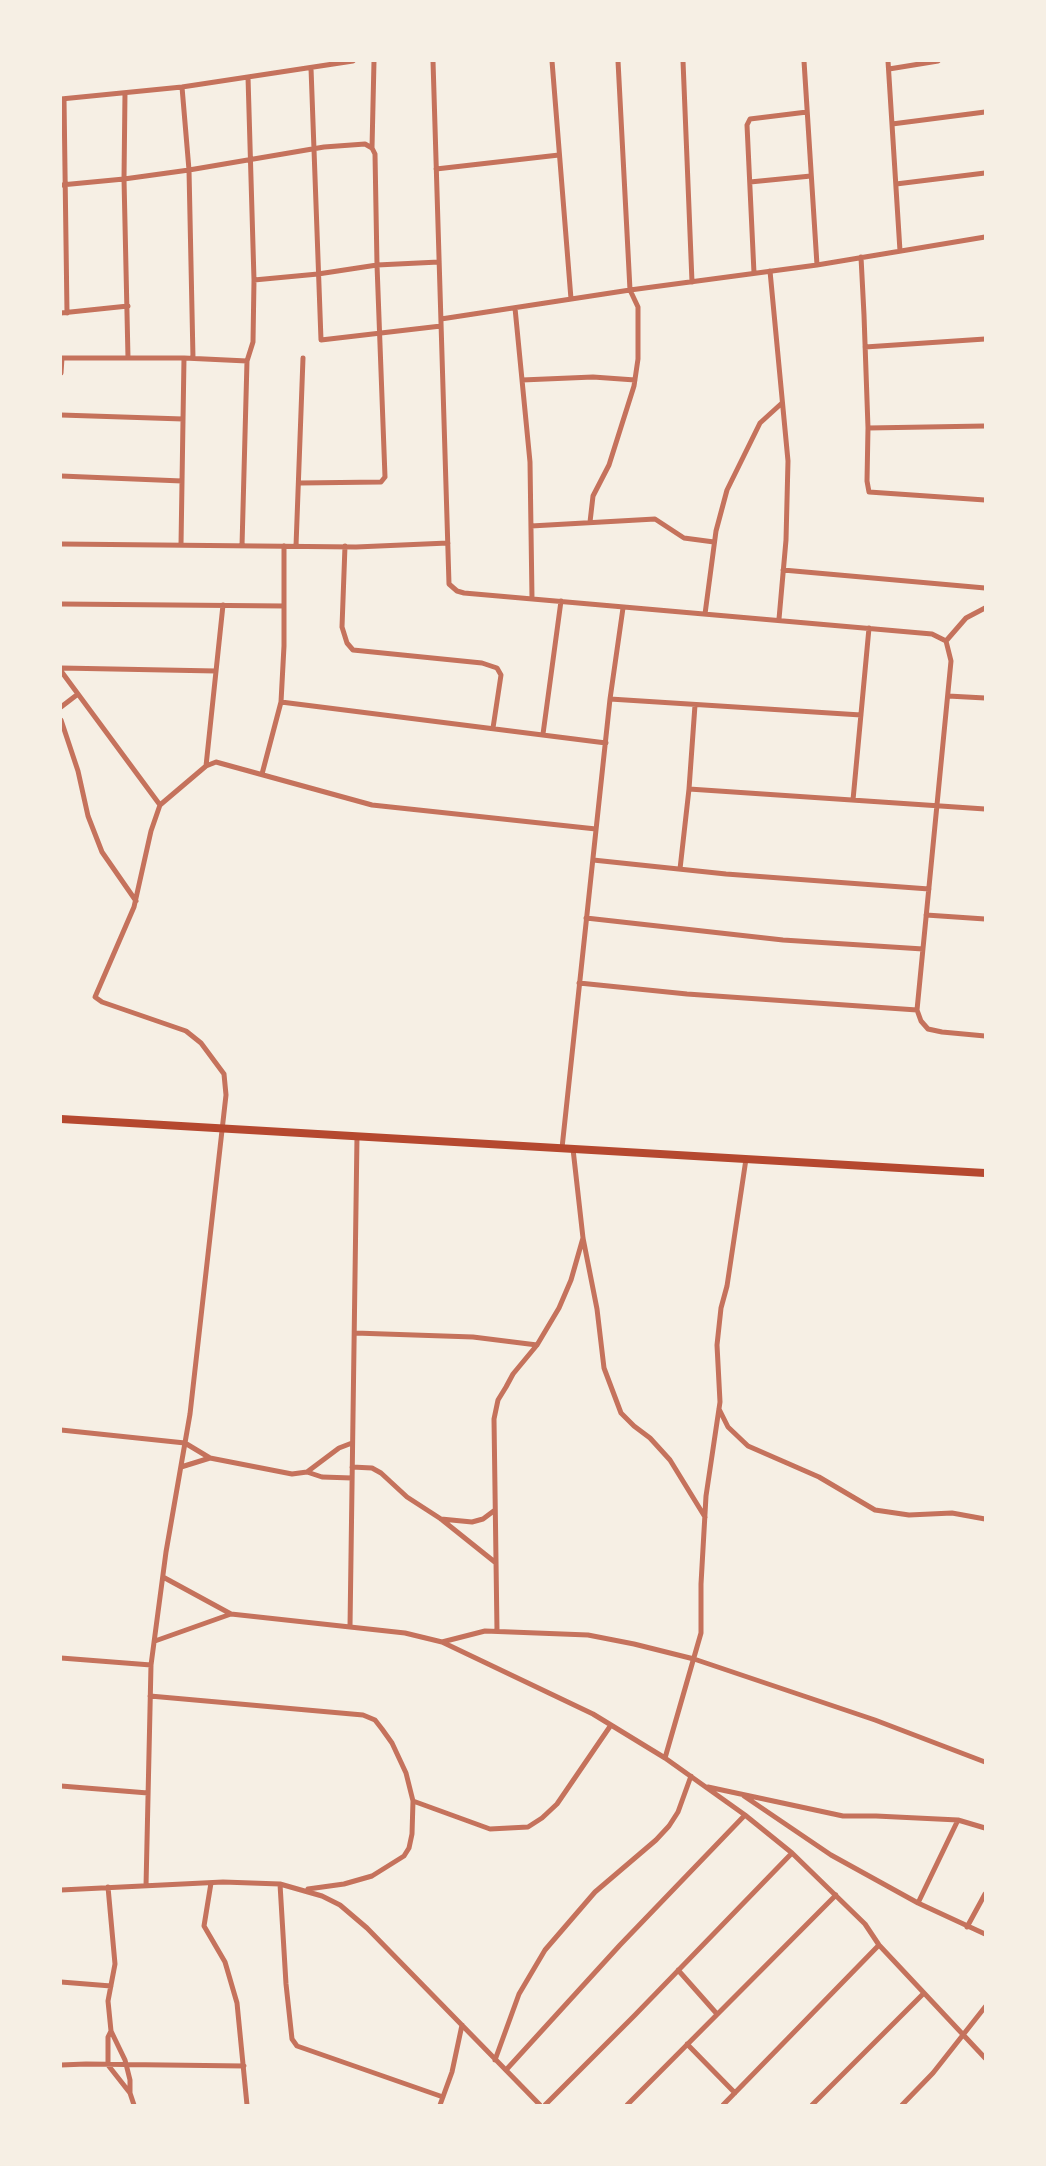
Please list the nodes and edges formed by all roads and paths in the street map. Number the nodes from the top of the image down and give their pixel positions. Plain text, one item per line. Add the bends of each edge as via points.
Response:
1 (352, 61) edge
2 (374, 61) edge
3 (433, 61) edge
4 (552, 61) edge
5 (618, 61) edge
6 (683, 61) edge
7 (804, 61) edge
8 (888, 61) edge
9 (938, 61) edge
10 (311, 68) junction
11 (889, 69) junction
12 (248, 77) junction
13 (182, 87) junction
14 (125, 93) junction
15 (62, 99) edge
16 (807, 112) junction
17 (985, 112) edge
18 (892, 124) junction
19 (372, 148) junction
20 (313, 150) junction
21 (559, 155) junction
22 (250, 161) junction
23 (436, 169) junction
24 (189, 170) junction
25 (985, 173) edge
26 (811, 176) junction
27 (124, 179) junction
28 (750, 182) junction
29 (896, 184) junction
30 (63, 185) edge
31 (985, 237) edge
32 (900, 251) junction
33 (861, 257) junction
34 (439, 262) junction
35 (377, 264) junction
36 (817, 265) junction
37 (770, 271) junction
38 (754, 273) junction
39 (318, 274) junction
40 (254, 280) junction
41 (692, 282) junction
42 (630, 290) junction
43 (570, 299) junction
44 (128, 306) junction
45 (515, 308) junction
46 (64, 313) edge
47 (441, 319) junction
48 (441, 326) junction
49 (379, 335) junction
50 (985, 340) edge
51 (865, 347) junction
52 (128, 358) junction
53 (184, 358) junction
54 (193, 358) junction
55 (303, 358) dead end
56 (247, 361) junction
57 (61, 373) edge
58 (522, 380) junction
59 (635, 380) junction
60 (782, 403) junction
61 (61, 415) edge
62 (183, 419) junction
63 (985, 426) edge
64 (868, 428) junction
65 (61, 476) edge
66 (182, 481) junction
67 (300, 483) junction
68 (985, 500) edge
69 (590, 522) junction
70 (531, 526) junction
71 (714, 542) junction
72 (448, 543) junction
73 (61, 544) edge
74 (181, 545) junction
75 (242, 546) junction
76 (284, 546) junction
77 (296, 546) junction
78 (345, 546) junction
79 (784, 570) junction
80 (985, 588) edge
81 (532, 598) junction
82 (561, 601) junction
83 (61, 604) edge
84 (223, 605) junction
85 (284, 606) junction
86 (623, 608) junction
87 (985, 608) edge
88 (705, 614) junction
89 (778, 620) junction
90 (869, 628) junction
91 (946, 641) junction
92 (61, 669) edge
93 (216, 671) junction
94 (78, 694) junction
95 (948, 696) junction
96 (985, 698) edge
97 (610, 700) junction
98 (281, 702) junction
99 (695, 705) junction
100 (61, 708) edge
101 (861, 715) junction
102 (61, 720) edge
103 (494, 728) junction
104 (543, 734) junction
105 (606, 743) junction
106 (206, 766) junction
107 (262, 774) junction
108 (689, 788) junction
109 (853, 800) junction
110 (160, 805) junction
111 (937, 806) junction
112 (985, 809) edge
113 (596, 829) junction
114 (592, 860) junction
115 (680, 869) junction
116 (929, 889) junction
117 (136, 901) junction
118 (926, 915) junction
119 (586, 918) junction
120 (985, 919) edge
121 (923, 949) junction
122 (579, 983) junction
123 (917, 1010) junction
124 (985, 1036) edge
125 (61, 1119) edge
126 (222, 1128) junction
127 (357, 1136) junction
128 (562, 1148) junction
129 (573, 1149) junction
130 (746, 1159) junction
131 (985, 1173) edge
132 (583, 1238) junction
133 (355, 1333) junction
134 (537, 1345) junction
135 (719, 1409) junction
136 (61, 1430) edge
137 (185, 1443) junction
138 (352, 1443) junction
139 (210, 1458) junction
140 (180, 1467) junction
141 (352, 1467) junction
142 (307, 1472) junction
143 (352, 1478) junction
144 (496, 1510) junction
145 (705, 1518) junction
146 (441, 1519) junction
147 (985, 1519) edge
148 (496, 1563) junction
149 (163, 1577) junction
150 (231, 1614) junction
151 (350, 1627) junction
152 (496, 1631) junction
153 (154, 1641) junction
154 (442, 1642) junction
155 (61, 1658) edge
156 (694, 1659) junction
157 (151, 1665) junction
158 (150, 1696) junction
159 (611, 1725) junction
160 (665, 1758) junction
161 (985, 1762) edge
162 (691, 1776) junction
163 (61, 1786) edge
164 (705, 1786) junction
165 (148, 1793) junction
166 (741, 1794) junction
167 (413, 1801) junction
168 (745, 1815) junction
169 (958, 1820) junction
170 (985, 1828) edge
171 (792, 1852) junction
172 (211, 1883) junction
173 (280, 1884) junction
174 (146, 1886) junction
175 (108, 1887) junction
176 (61, 1890) edge
177 (305, 1890) junction
178 (985, 1894) edge
179 (836, 1895) junction
180 (918, 1903) junction
181 (967, 1927) junction
182 (985, 1934) edge
183 (879, 1945) junction
184 (678, 1970) junction
185 (61, 1982) edge
186 (111, 1986) junction
187 (924, 1994) junction
188 (985, 2007) edge
189 (717, 2014) junction
190 (462, 2025) junction
191 (111, 2031) junction
192 (964, 2036) junction
193 (687, 2044) junction
194 (985, 2058) edge
195 (495, 2060) junction
196 (61, 2065) edge
197 (108, 2065) junction
198 (126, 2065) junction
199 (244, 2066) junction
200 (506, 2070) junction
201 (130, 2093) junction
202 (735, 2093) junction
203 (443, 2097) junction
204 (441, 2104) edge
205 (134, 2105) edge
206 (247, 2105) edge
207 (540, 2105) edge
208 (545, 2105) edge
209 (627, 2105) edge
210 (723, 2105) edge
211 (812, 2105) edge
212 (902, 2105) edge

1 - 10 street
2 - 19 street
3 - 23 street
4 - 21 street
5 - 42 street
6 - 41 street
7 - 16 street
8 - 11 street
9 - 11 street
10 - 12 street
10 - 20 street
11 - 18 street
12 - 13 street
12 - 22 street
13 - 14 street
13 - 24 street
14 - 15 street
14 - 27 street
15 - 30 street
16 - 26 street
16 - 28 street via 750,120 747,125
17 - 18 street
18 - 29 street
19 - 20 street via 365,144
19 - 35 street via 375,154
20 - 22 street
20 - 39 street
21 - 23 street
21 - 43 street
22 - 24 street
22 - 40 street
23 - 34 street
24 - 27 street
24 - 54 street
25 - 29 street
26 - 28 street
26 - 36 street
27 - 30 street
27 - 44 street
28 - 38 street
29 - 32 street
30 - 46 street
31 - 32 street
32 - 33 street
33 - 36 street
33 - 51 street
34 - 35 street
34 - 47 street
35 - 39 street
35 - 49 street
36 - 37 street
37 - 38 street
37 - 60 street
38 - 41 street
39 - 40 street
39 - 49 street via 321,340
40 - 56 street via 253,342
41 - 42 street
42 - 43 street
42 - 59 street via 638,307
43 - 45 street
44 - 46 street
44 - 52 street
45 - 47 street
45 - 58 street
47 - 48 street
48 - 49 street
48 - 72 street
49 - 67 street via 385,477 380,482
50 - 51 street
51 - 64 street
52 - 53 street
52 - 57 street via 62,358
53 - 54 street
53 - 62 street
54 - 56 street
55 - 67 street
56 - 75 street
58 - 59 street via 593,377
58 - 70 street via 530,462
59 - 69 street via 609,465 593,496
60 - 71 street via 760,423 727,490
60 - 79 street via 788,461
61 - 62 street
62 - 66 street
63 - 64 street
64 - 68 street via 869,492
65 - 66 street
66 - 74 street
67 - 77 street
69 - 70 street
69 - 71 street via 655,520 684,538
70 - 81 street
71 - 88 street
72 - 78 street
72 - 81 street via 449,584 452,588 464,593
73 - 74 street
74 - 75 street
75 - 76 street
76 - 77 street
76 - 85 street
77 - 78 street
78 - 103 street via 342,627 347,644 354,650 482,663 497,668 502,675
79 - 80 street
79 - 89 street
81 - 82 street
82 - 86 street
82 - 104 street
83 - 84 street
84 - 85 street
84 - 93 street
85 - 98 street
86 - 88 street
86 - 97 street
87 - 91 street via 966,618
88 - 89 street
89 - 90 street
90 - 91 street via 932,634
90 - 101 street
91 - 95 street via 951,661
92 - 93 street
92 - 94 street
93 - 106 street
94 - 100 street
94 - 110 street
95 - 96 street
95 - 111 street
97 - 99 street
97 - 105 street
98 - 103 street
98 - 107 street
99 - 101 street
99 - 108 street
101 - 109 street
102 - 117 street via 78,771 88,816 102,852
103 - 104 street
104 - 105 street
105 - 113 street
106 - 107 street via 216,762
106 - 110 street
107 - 113 street via 372,805
108 - 109 street
108 - 115 street
109 - 111 street
110 - 117 street
111 - 112 street
111 - 116 street
113 - 114 street
114 - 115 street
114 - 119 street
115 - 116 street
116 - 118 street
117 - 126 street via 95,997 186,1030 201,1043 224,1074 226,1095
118 - 120 street
118 - 121 street
119 - 121 street via 783,940
119 - 122 street
121 - 123 street
122 - 123 street
122 - 128 street
123 - 124 street via 928,1029
125 - 126 main road
126 - 127 main road
126 - 137 street
127 - 128 main road
127 - 133 street
128 - 129 main road
129 - 130 main road
129 - 132 street
130 - 131 main road
130 - 135 street via 717,1344
132 - 134 street via 572,1280
132 - 145 street via 604,1368 621,1413 670,1460
133 - 134 street via 473,1337
133 - 138 street
134 - 144 street via 513,1374 498,1400 494,1419
135 - 145 street
135 - 147 street via 728,1427 748,1446 819,1477 875,1510 910,1515 952,1513
136 - 137 street
137 - 139 street
137 - 140 street
138 - 141 street
138 - 142 street via 339,1448
139 - 140 street
139 - 142 street via 292,1474
140 - 149 street
141 - 143 street
141 - 146 street via 372,1468 381,1473 407,1497
142 - 143 street via 322,1477
143 - 151 street
144 - 146 street via 482,1520 472,1522
144 - 148 street
145 - 156 street via 701,1633
146 - 148 street
148 - 152 street
149 - 150 street
149 - 153 street
150 - 151 street
150 - 153 street
151 - 154 street via 405,1633
152 - 154 street
152 - 156 street via 588,1635
153 - 157 street
154 - 159 street
155 - 157 street
156 - 160 street
156 - 161 street via 876,1720
157 - 158 street
158 - 165 street
158 - 167 street via 363,1715 375,1720 392,1743 403,1765
159 - 160 street
159 - 167 street via 557,1804 528,1827 490,1829
160 - 162 street
162 - 164 street
162 - 195 street via 678,1812 669,1826 595,1892 545,1950 520,1994
163 - 165 street
164 - 166 street
164 - 168 street
165 - 174 street
166 - 169 street via 843,1816
166 - 180 street via 831,1855
167 - 177 street via 412,1834 404,1856 372,1876
168 - 171 street
168 - 200 street
169 - 170 street
169 - 180 street
171 - 179 street
171 - 184 street
172 - 173 street
172 - 174 street
172 - 199 street via 204,1926 225,1962 230,1978 237,2003
173 - 177 street
173 - 203 street via 292,2040 297,2046
174 - 175 street
175 - 176 street
175 - 186 street via 115,1964
177 - 190 street via 340,1905 367,1928
178 - 181 street
179 - 183 street via 865,1924
179 - 189 street
180 - 181 street
181 - 182 street
183 - 187 street
183 - 202 street
184 - 189 street
184 - 208 street
185 - 186 street
186 - 191 street via 108,2001
187 - 192 street
187 - 211 street
188 - 192 street
189 - 193 street
190 - 195 street
190 - 203 street
191 - 197 street
191 - 198 street
192 - 194 street
192 - 212 street
193 - 202 street
193 - 209 street
195 - 200 street
196 - 197 street
197 - 198 street
197 - 201 street
198 - 199 street
198 - 201 street
199 - 206 street
200 - 207 street
201 - 205 street
202 - 210 street
203 - 204 street

